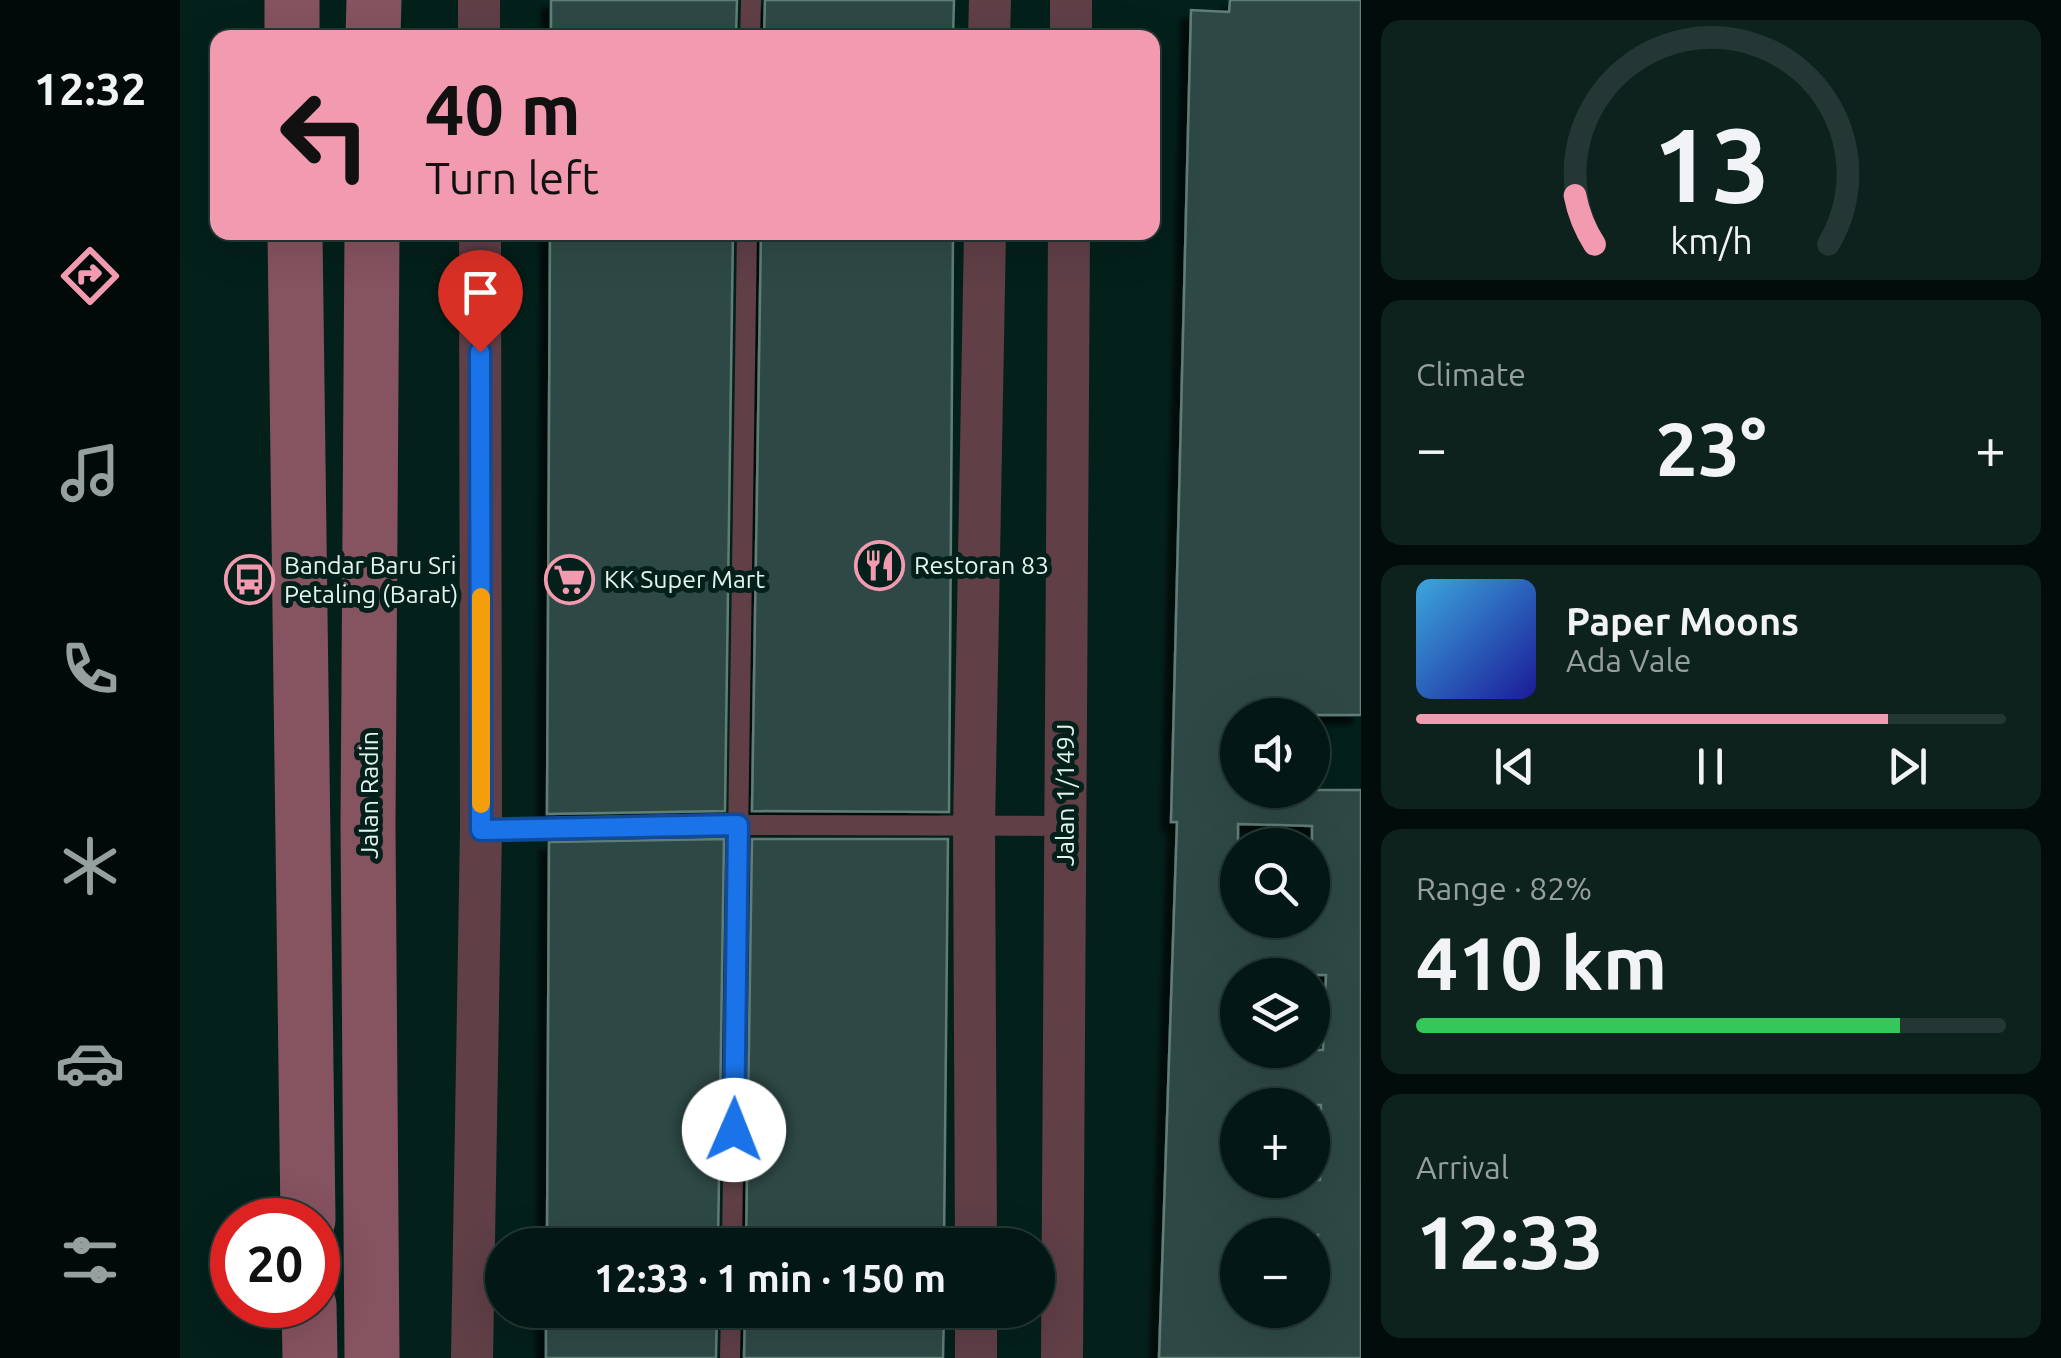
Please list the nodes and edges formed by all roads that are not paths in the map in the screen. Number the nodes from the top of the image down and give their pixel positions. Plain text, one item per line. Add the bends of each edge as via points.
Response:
1 (292, 0) edge
2 (374, 0) edge
3 (479, 0) edge
4 (751, 0) edge
5 (990, 0) edge
6 (1071, 0) edge
7 (292, 30) edge
8 (374, 30) edge
9 (479, 30) edge
10 (750, 30) edge
11 (989, 30) edge
12 (1071, 30) edge
13 (295, 240) edge
14 (372, 240) edge
15 (480, 240) edge
16 (747, 240) edge
17 (985, 240) edge
18 (1069, 240) edge
19 (738, 825) junction
20 (1064, 826) junction
21 (974, 828) junction
22 (481, 830) junction
23 (308, 1198) edge
24 (732, 1228) edge
25 (976, 1228) edge
26 (309, 1328) edge
27 (731, 1328) edge
28 (976, 1328) edge
29 (310, 1358) edge
30 (372, 1358) edge
31 (472, 1358) edge
32 (730, 1358) edge
33 (976, 1358) edge
34 (1062, 1358) edge

1 - 7 street
2 - 8 street
3 - 9 street
4 - 10 lane
5 - 11 street
6 - 12 street
13 - 23 street
14 - 30 street, Jalan Radin
15 - 22 street
16 - 19 lane
17 - 21 street
18 - 20 street, Jalan 1/149J
19 - 21 lane
19 - 22 lane
19 - 24 lane
20 - 21 lane
20 - 34 street, Jalan 1/149J
21 - 25 street
22 - 31 street
26 - 29 street
27 - 32 lane
28 - 33 street

